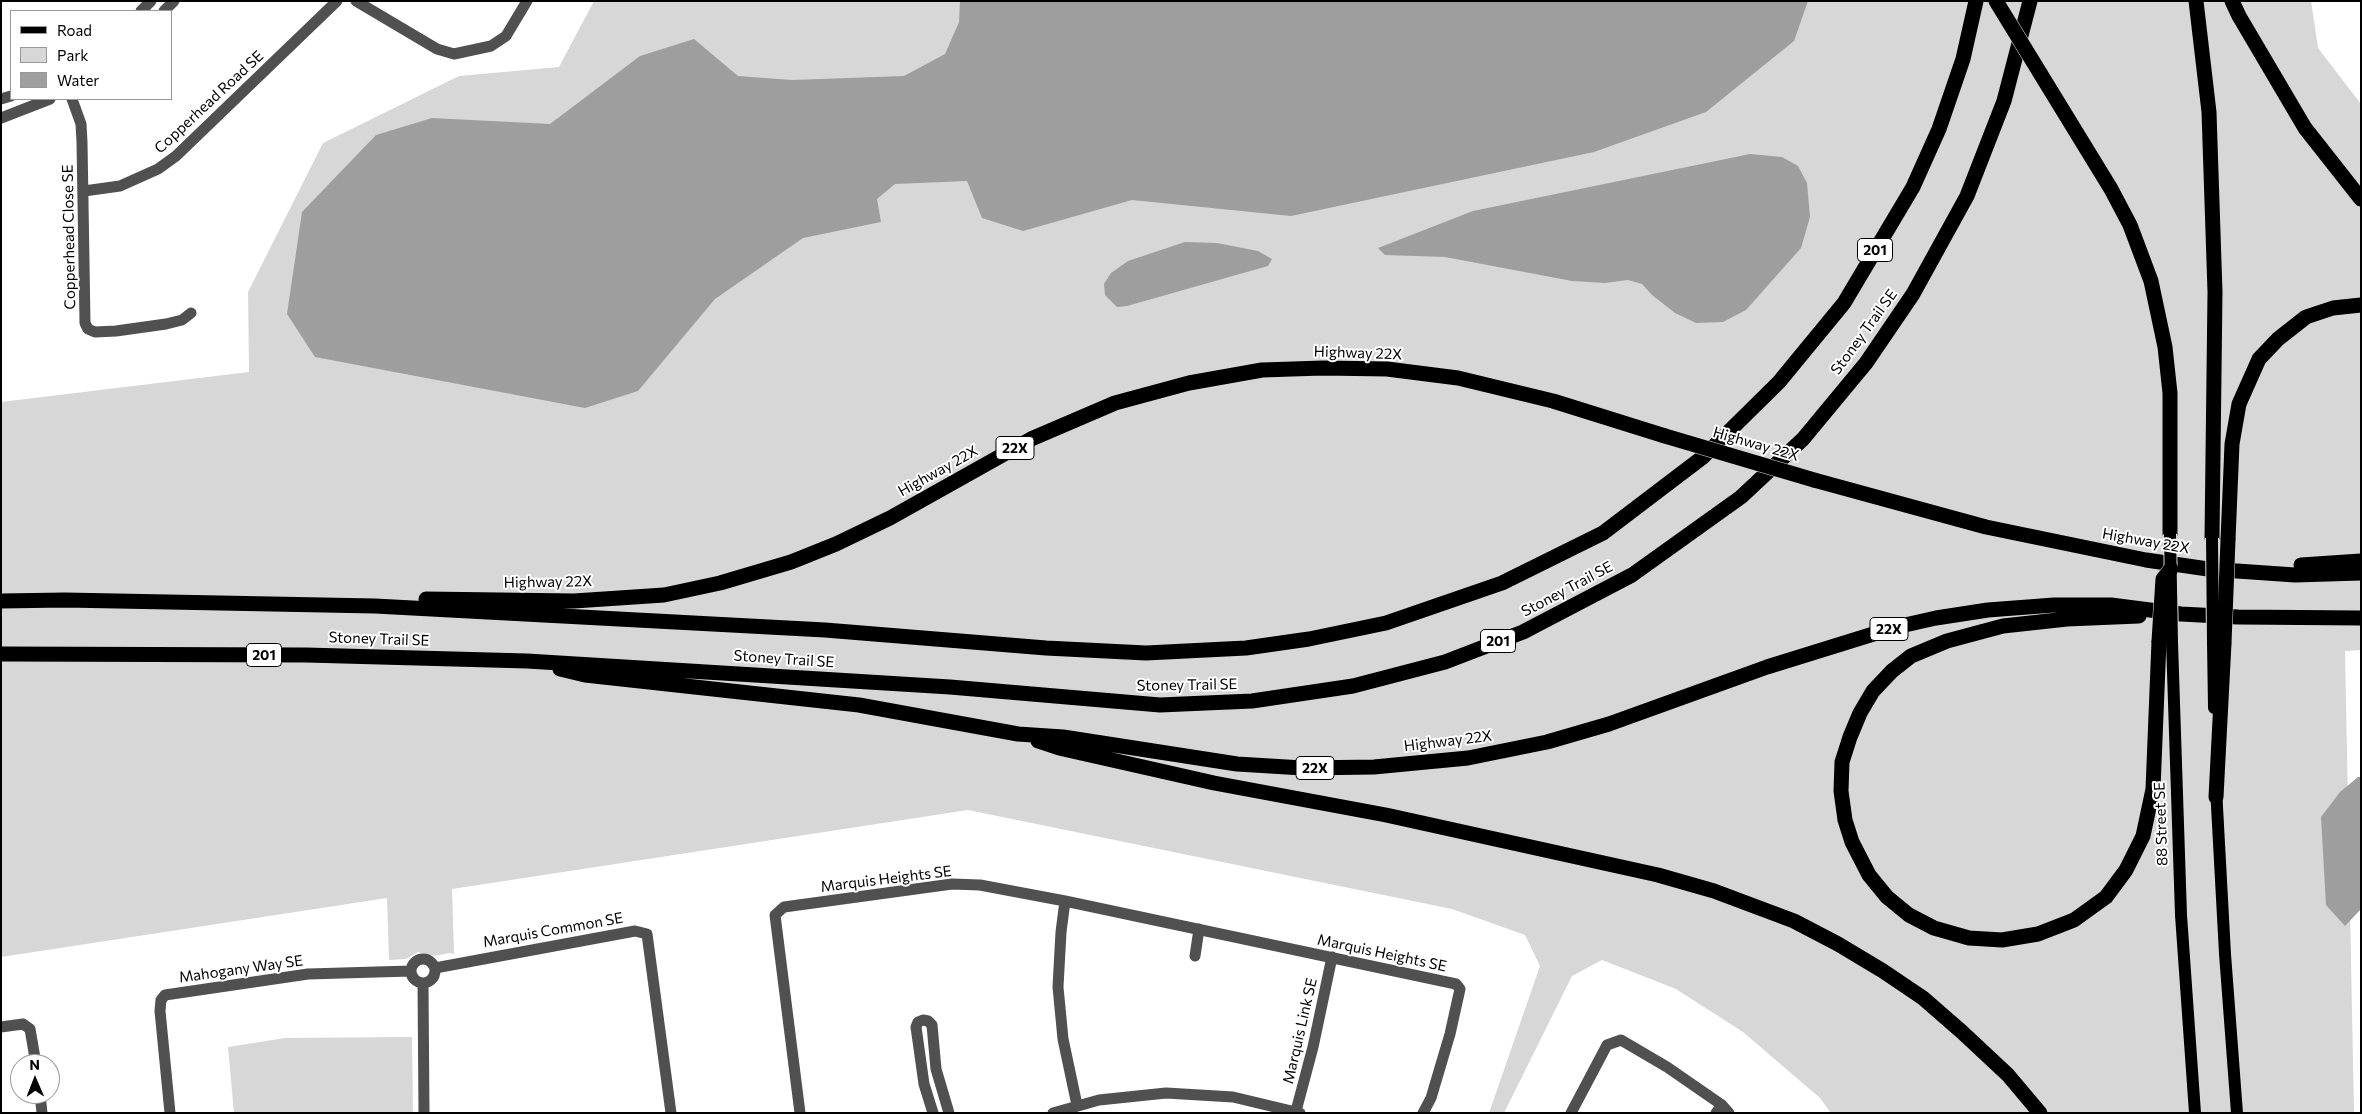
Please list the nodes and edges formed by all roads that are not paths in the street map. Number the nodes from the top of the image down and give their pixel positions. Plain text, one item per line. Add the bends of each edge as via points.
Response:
1 (151, 1) edge
2 (174, 1) edge
3 (337, 1) edge
4 (356, 1) edge
5 (527, 1) edge
6 (1976, 1) edge
7 (1996, 1) edge
8 (2030, 1) edge
9 (2196, 1) edge
10 (2232, 1) edge
11 (142, 10) edge
12 (165, 10) edge
13 (47, 100) edge
14 (72, 100) edge
15 (1, 118) edge
16 (84, 191) junction
17 (2361, 199) edge
18 (2361, 305) edge
19 (190, 313) dead end
20 (2170, 534) joint
21 (2212, 538) joint
22 (2361, 562) edge
23 (2171, 569) joint
24 (2208, 569) junction
25 (2361, 574) edge
26 (1, 601) edge
27 (376, 606) junction
28 (2181, 614) junction
29 (2361, 618) edge
30 (2166, 642) junction
31 (2218, 643) junction
32 (1, 654) edge
33 (527, 661) junction
34 (1018, 734) junction
35 (2216, 797) joint
36 (1065, 901) junction
37 (1199, 929) junction
38 (1194, 956) dead end
39 (1332, 957) junction
40 (435, 968) junction
41 (411, 971) junction
42 (423, 983) junction
43 (1, 1027) edge
44 (34, 1054) edge
45 (1077, 1105) junction
46 (1722, 1110) edge
47 (1298, 1112) edge
48 (170, 1113) edge
49 (424, 1113) edge
50 (671, 1113) edge
51 (800, 1113) edge
52 (933, 1113) edge
53 (948, 1113) edge
54 (1053, 1113) edge
55 (1423, 1113) edge
56 (1571, 1113) edge
57 (2040, 1113) edge
58 (2196, 1113) edge
59 (2237, 1113) edge

1 - 11 street
2 - 12 street
3 - 16 street, Copperhead Road SE via 176,156 158,169 120,186
4 - 5 street via 436,49 454,54 490,46 506,36
6 - 27 highway, Stoney Trail SE / 201 via 1963,59 1914,187 1844,303 1785,375 1703,457 1603,533 1502,583 1386,623 1309,639 1246,648 1146,653 825,630
7 - 20 highway, bridge via 2111,189 2130,225 2151,281 2165,347 2170,393
8 - 33 highway, Stoney Trail SE / 201 via 2004,102 1967,196 1913,294 1866,363 1803,439 1741,497 1632,575 1522,632 1445,662 1353,686 1252,701 1160,705 940,686
9 - 21 highway via 2209,112 2215,292
10 - 17 highway via 2305,128
13 - 15 street
14 - 16 street, Copperhead Close SE via 81,124
16 - 19 street, Copperhead Close SE via 85,323 88,329 116,331 166,324 182,320
18 - 31 highway, bridge via 2333,308 2306,317 2278,339 2260,359 2239,404 2232,444 2228,540
20 - 23 main road, bridge
21 - 31 main road, bridge
22 - 24 highway via 2244,564
23 - 30 highway, bridge via 2163,579
24 - 25 highway, Highway 22X / 22X via 2296,575
24 - 27 highway, Highway 22X / 22X, bridge via 2146,560 1986,527 1814,480 1553,401 1458,378 1387,370 1323,368 1262,370 1190,382 1115,403 1031,439 890,518 836,544 720,584 664,594 574,601 424,599
26 - 27 highway, Stoney Trail SE / 201
28 - 29 highway, Highway 22X / 22X
28 - 30 highway via 2067,619 2003,626 1947,641 1911,656 1892,671 1873,691 1860,713 1842,762 1845,820 1868,875 1909,915 1934,928 1969,938 2002,940 2038,934 2074,920 2106,897 2126,870 2143,836 2153,789
28 - 34 highway, Highway 22X / 22X via 2111,605 2054,605 1936,618 1767,667 1547,742 1468,758 1374,767 1303,768 1237,764 1062,737
30 - 58 main road, 88 Street SE via 2180,906
31 - 35 highway
32 - 33 highway, Stoney Trail SE / 201 via 306,655
33 - 34 highway, Highway 22X / 22X via 585,675 859,705
34 - 57 highway via 1059,748 1214,783 1386,815 1658,875 1714,891 1794,921 1838,944 1923,998 2008,1075
35 - 59 main road
36 - 37 street, Marquis Heights SE
36 - 45 street via 1058,955 1058,987 1063,1039
36 - 51 street, Marquis Heights SE via 980,885 952,884 784,907 776,915
37 - 38 street
37 - 39 street, Marquis Heights SE
39 - 47 street, Marquis Link SE
39 - 55 street, Marquis Heights SE via 1456,984 1460,989 1442,1065
40 - 41 street via 430,961 420,959 413,964
40 - 42 street via 433,978
40 - 50 street, Marquis Common SE via 635,931 647,934
41 - 42 street via 413,978
41 - 48 street, Mahogany Way SE via 308,974 165,995 160,1011
42 - 49 street
43 - 44 street via 23,1024 30,1029
45 - 47 street via 1121,1096 1188,1093 1240,1098
45 - 54 street
46 - 56 street via 1667,1067 1621,1040 1607,1045
52 - 53 street via 924,1084 916,1027 923,1020 932,1025 936,1069

